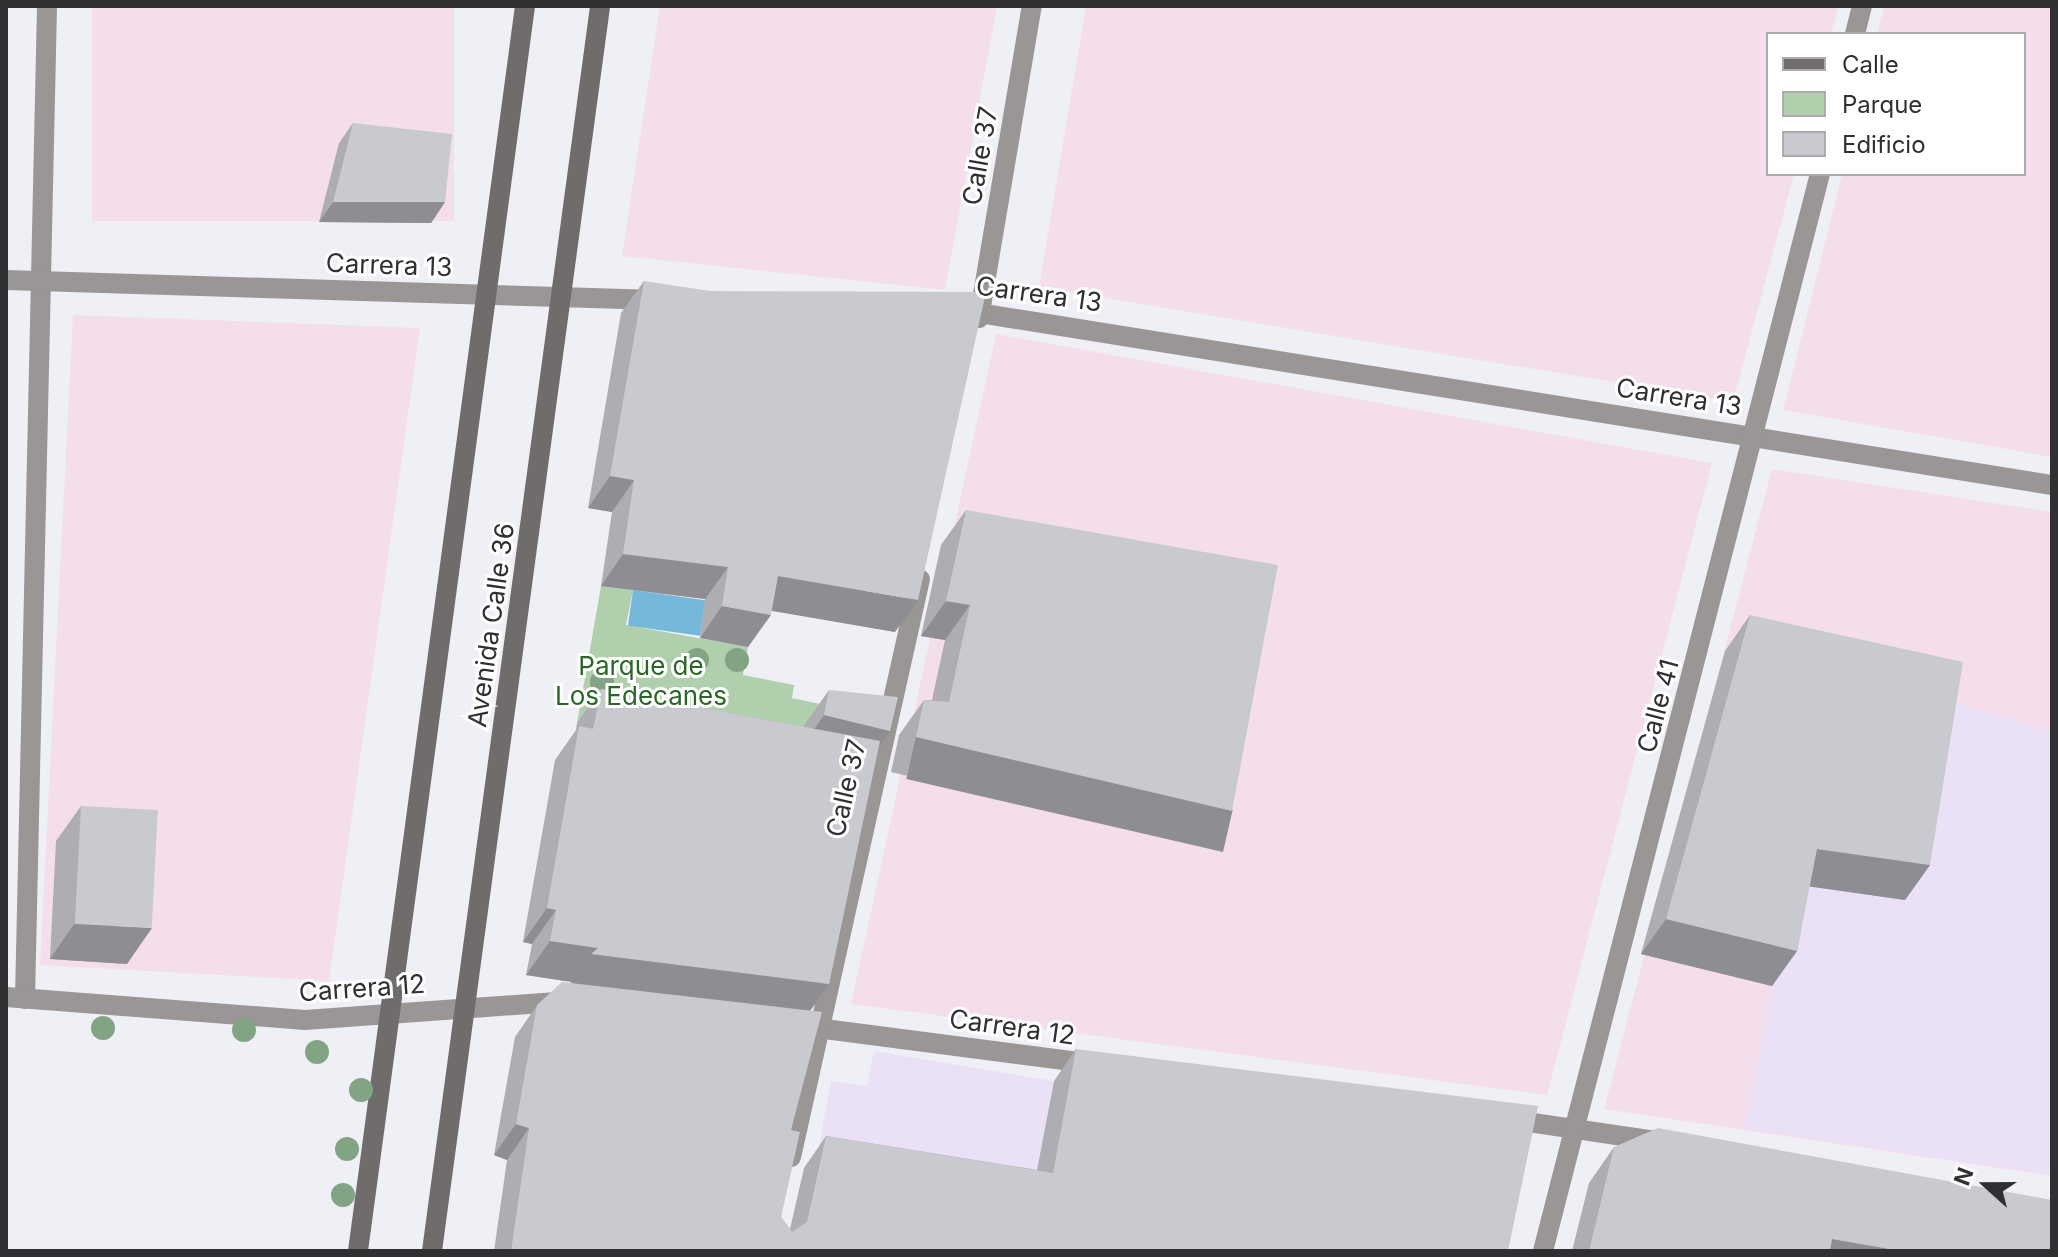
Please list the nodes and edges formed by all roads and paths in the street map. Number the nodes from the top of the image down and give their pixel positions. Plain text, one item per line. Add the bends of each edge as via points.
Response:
1 (47, 6) edge
2 (525, 6) edge
3 (600, 6) edge
4 (1032, 6) edge
5 (1862, 6) edge
6 (1856, 32) edge
7 (1820, 176) edge
8 (6, 280) edge
9 (40, 281) junction
10 (488, 295) junction
11 (562, 297) junction
12 (682, 300) edge
13 (933, 308) edge
14 (980, 309) junction
15 (974, 340) edge
16 (1756, 436) junction
17 (2052, 485) edge
18 (926, 551) edge
19 (15, 998) edge
20 (584, 1003) edge
21 (466, 1005) junction
22 (391, 1015) junction
23 (772, 1023) edge
24 (818, 1027) junction
25 (1118, 1067) edge
26 (1481, 1115) edge
27 (1576, 1128) junction
28 (1683, 1146) edge
29 (787, 1176) edge
30 (358, 1251) edge
31 (432, 1251) edge
32 (1543, 1251) edge

1 - 9 street
2 - 10 main road, Avenida Calle 36
3 - 11 main road, Avenida Calle 36
4 - 14 street, Calle 37
5 - 6 street
7 - 16 street, Calle 41
8 - 9 street, Carrera 13
9 - 10 street, Carrera 13
9 - 19 street
10 - 11 street, Carrera 13
10 - 22 main road, Avenida Calle 36
11 - 12 street, Carrera 13
11 - 21 main road, Avenida Calle 36
13 - 14 street, Carrera 13
14 - 15 street, Calle 37
14 - 16 street, Carrera 13
16 - 17 street, Carrera 13
16 - 27 street, Calle 41
18 - 24 street, Calle 37
19 - 22 street, Carrera 12 via 305,1020
20 - 21 street, Carrera 12
21 - 22 street, Carrera 12
21 - 31 main road, Avenida Calle 36
22 - 30 main road, Avenida Calle 36
23 - 24 street, Carrera 12
24 - 25 street, Carrera 12
24 - 29 street, Calle 37
26 - 27 street
27 - 28 street
27 - 32 street, Calle 41

